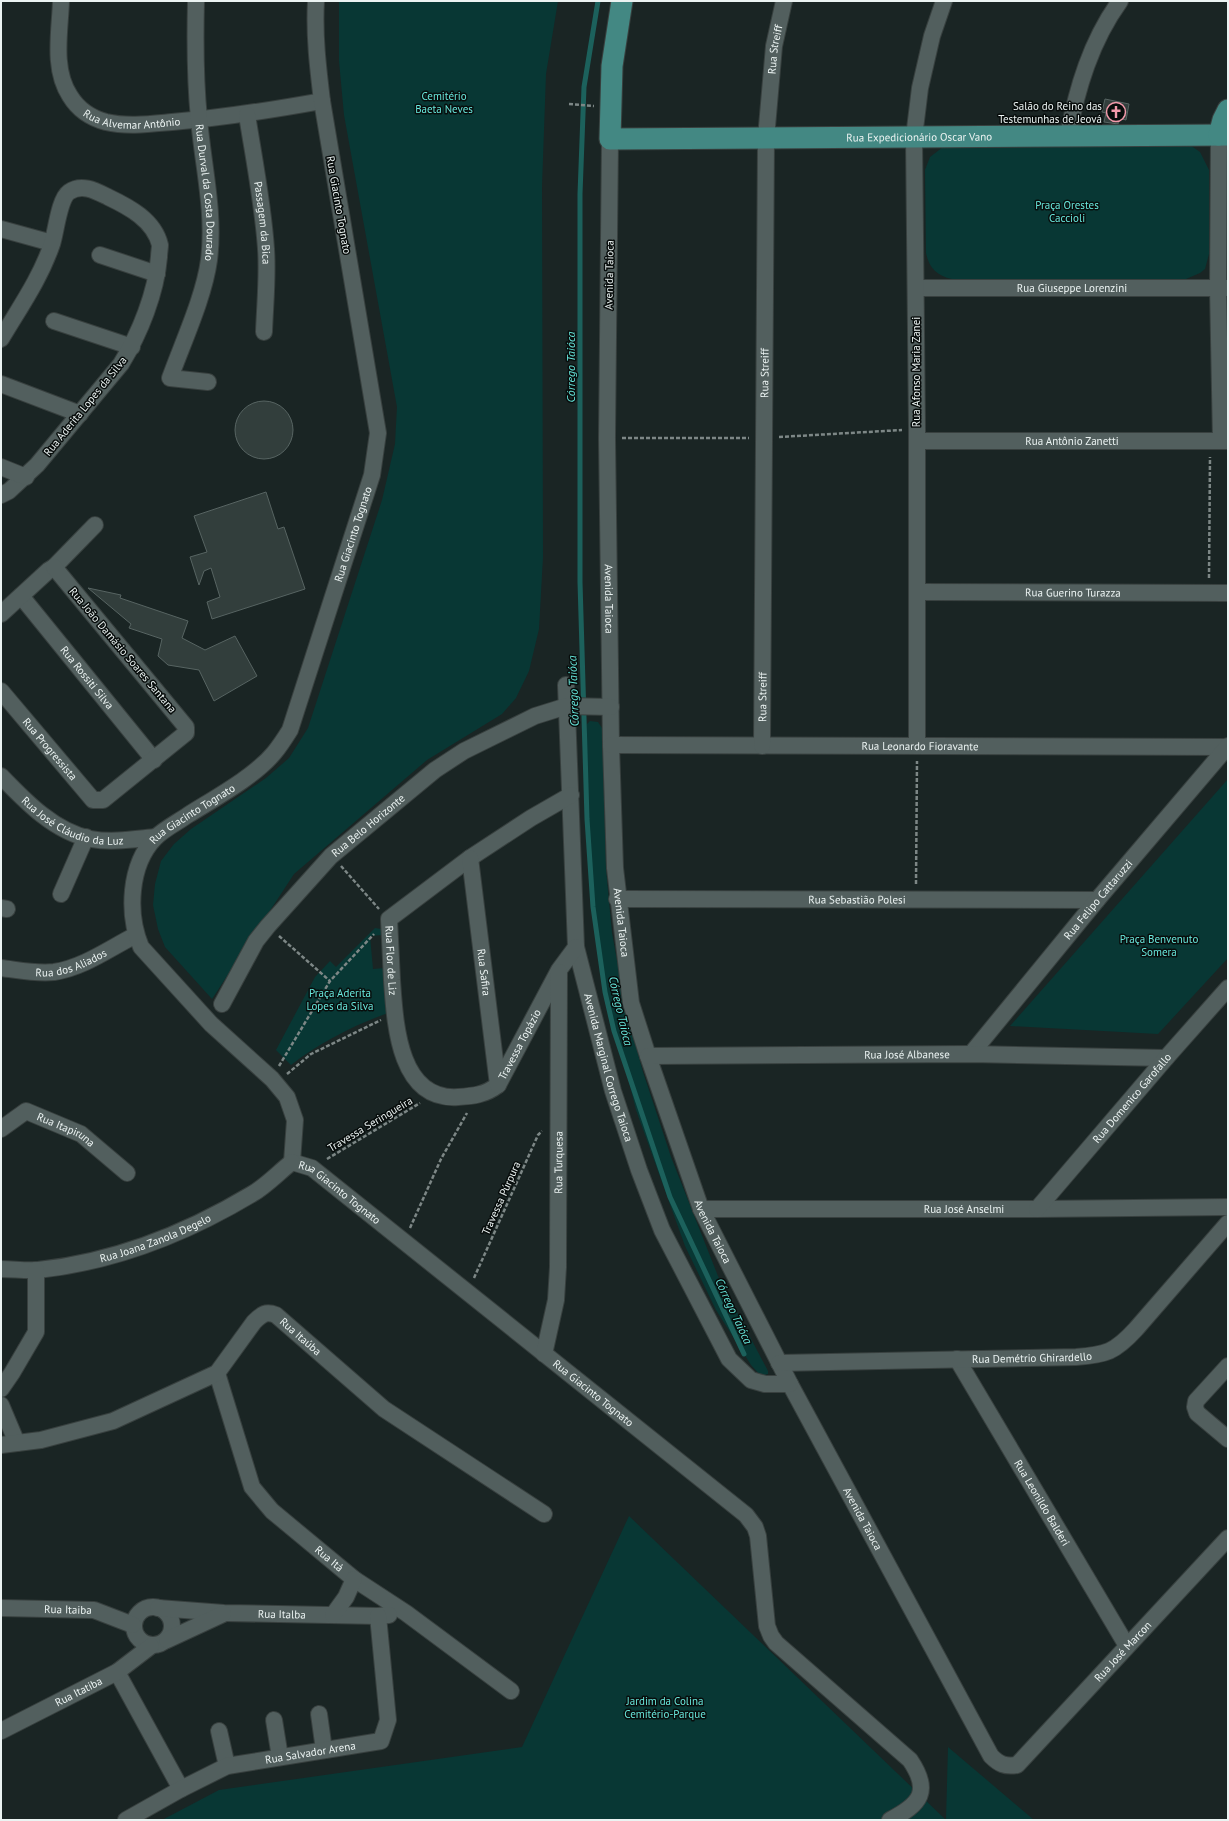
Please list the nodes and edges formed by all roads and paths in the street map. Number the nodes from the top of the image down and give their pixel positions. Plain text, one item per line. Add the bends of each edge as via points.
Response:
1 (61, 1) edge
2 (196, 1) edge
3 (316, 1) edge
4 (622, 1) edge
5 (784, 1) edge
6 (944, 1) edge
7 (1120, 1) edge
8 (322, 101) junction
9 (569, 104) dead end
10 (594, 106) dead end
11 (1228, 110) edge
12 (247, 115) junction
13 (199, 120) junction
14 (1224, 135) edge
15 (1068, 136) junction
16 (914, 137) junction
17 (766, 138) junction
18 (610, 139) junction
19 (1, 228) edge
20 (52, 243) junction
21 (100, 255) dead end
22 (157, 274) junction
23 (916, 288) junction
24 (1223, 288) edge
25 (54, 321) dead end
26 (264, 332) dead end
27 (1, 339) edge
28 (132, 347) junction
29 (208, 382) dead end
30 (1, 384) edge
31 (80, 414) junction
32 (917, 441) junction
33 (1220, 441) edge
34 (1, 467) edge
35 (26, 477) junction
36 (1, 495) edge
37 (95, 525) dead end
38 (54, 567) junction
39 (917, 592) junction
40 (1209, 592) junction
41 (1228, 592) edge
42 (21, 596) junction
43 (1, 614) edge
44 (566, 685) dead end
45 (2, 694) edge
46 (573, 706) junction
47 (611, 707) junction
48 (611, 745) junction
49 (762, 746) junction
50 (917, 746) junction
51 (1228, 747) edge
52 (154, 760) junction
53 (1, 776) edge
54 (571, 795) junction
55 (86, 837) junction
56 (156, 837) junction
57 (331, 856) junction
58 (470, 858) junction
59 (60, 894) dead end
60 (617, 899) junction
61 (916, 900) junction
62 (1097, 900) junction
63 (388, 919) junction
64 (268, 926) junction
65 (136, 935) junction
66 (576, 947) junction
67 (1, 968) edge
68 (559, 970) junction
69 (330, 981) junction
70 (1228, 988) edge
71 (222, 1004) dead end
72 (394, 1016) junction
73 (971, 1054) junction
74 (648, 1056) junction
75 (1166, 1058) junction
76 (274, 1081) junction
77 (498, 1085) junction
78 (436, 1094) junction
79 (477, 1095) junction
80 (558, 1116) junction
81 (1, 1129) edge
82 (292, 1162) junction
83 (312, 1168) junction
84 (128, 1174) dead end
85 (1228, 1207) edge
86 (701, 1209) junction
87 (1037, 1209) junction
88 (1228, 1223) edge
89 (405, 1242) junction
90 (1, 1269) edge
91 (36, 1270) junction
92 (467, 1294) junction
93 (544, 1354) junction
94 (957, 1359) junction
95 (779, 1363) junction
96 (1228, 1366) edge
97 (217, 1373) junction
98 (790, 1384) junction
99 (1, 1388) edge
100 (1, 1405) edge
101 (1228, 1439) edge
102 (9, 1444) edge
103 (544, 1514) dead end
104 (1228, 1538) edge
105 (354, 1579) junction
106 (1, 1608) edge
107 (152, 1608) junction
108 (94, 1610) junction
109 (224, 1613) junction
110 (406, 1613) junction
111 (333, 1615) junction
112 (378, 1616) junction
113 (133, 1624) junction
114 (167, 1640) junction
115 (151, 1646) junction
116 (1127, 1646) junction
117 (117, 1672) junction
118 (512, 1691) dead end
119 (320, 1714) dead end
120 (274, 1720) dead end
121 (1, 1731) edge
122 (219, 1731) dead end
123 (324, 1750) junction
124 (280, 1758) junction
125 (1017, 1765) joint
126 (227, 1766) junction
127 (181, 1789) junction
128 (126, 1820) edge
129 (890, 1820) edge

1 - 13 street, Rua Alvemar Antônio via 59,60 62,78 70,96 84,112 105,122 124,125
2 - 13 street, Rua Durval da Costa Dourado via 194,63
3 - 8 street, Rua Giacinto Tognato via 317,61
4 - 18 main road, Avenida Taioca via 612,66
5 - 17 street, Rua Streiff via 774,46
6 - 16 street, Rua Afonso Maria Zanei via 932,36 920,88
7 - 15 street via 1109,16 1076,93
8 - 12 street, Rua Alvemar Antônio
8 - 56 street, Rua Giacinto Tognato via 376,417 378,433 372,475 290,730 274,753 252,773
9 - 10 path
11 - 14 main road via 1223,120
12 - 13 street, Rua Alvemar Antônio
12 - 26 street, Passagem da Bica via 266,249
13 - 29 street, Rua Durval da Costa Dourado via 210,207 209,260 206,281 170,378
14 - 15 main road, Rua Expedicionário Oscar Vano
14 - 24 street
15 - 16 main road, Rua Expedicionário Oscar Vano
16 - 17 main road, Rua Expedicionário Oscar Vano
16 - 23 street, Rua Afonso Maria Zanei
17 - 18 main road, Rua Expedicionário Oscar Vano
17 - 49 street, Rua Streiff
18 - 47 street, Avenida Taioca via 607,438
19 - 20 street
20 - 22 street, Rua Aderita Lopes da Silva via 67,193 76,188 95,190 142,216 154,232 160,246
20 - 27 street, Rua Aderita Lopes da Silva via 37,280
21 - 22 street
22 - 28 street, Rua Aderita Lopes da Silva
23 - 24 street, Rua Giuseppe Lorenzini
23 - 32 street, Rua Afonso Maria Zanei
24 - 33 street
25 - 28 street
28 - 31 street, Rua Aderita Lopes da Silva
30 - 31 street
31 - 35 street, Rua Aderita Lopes da Silva
32 - 33 street, Rua Antônio Zanetti
32 - 39 street, Rua Afonso Maria Zanei
33 - 40 path
34 - 35 street
35 - 36 street, Rua Aderita Lopes da Silva via 9,492
37 - 38 street
38 - 42 street
38 - 52 street, Rua João Damásio Soares Santana via 186,727 184,735
39 - 40 street, Rua Guerino Turazza
39 - 50 street, Rua Afonso Maria Zanei
40 - 41 street, Rua Guerino Turazza
42 - 43 street
42 - 52 street, Rua Rossiti Silva
44 - 46 street, Avenida Marginal Corrego Taioca
45 - 52 street, Rua Progressista via 93,800 103,800
46 - 47 street
46 - 54 street, Avenida Marginal Corrego Taioca
46 - 57 street, Rua Belo Horizonte via 535,716 464,751 435,770
47 - 48 street, Avenida Taioca
48 - 49 street, Rua Leonardo Fioravante
48 - 60 street, Avenida Taioca
49 - 50 street, Rua Leonardo Fioravante
50 - 51 street, Rua Leonardo Fioravante
50 - 61 path
51 - 62 street, Rua Felipo Cattaruzzi
53 - 55 street, Rua José Cláudio da Luz via 17,794 48,820 74,834
54 - 58 street, Rua Flor de Liz
54 - 66 street, Avenida Marginal Corrego Taioca
55 - 56 street, Rua José Cláudio da Luz via 114,840
55 - 59 street
56 - 65 street, Rua Giacinto Tognato via 143,855 133,883
57 - 63 path
57 - 64 street, Rua Belo Horizonte
58 - 63 street, Rua Flor de Liz
58 - 77 street, Rua Safira
60 - 61 street, Rua Sebastião Polesi
60 - 74 street, Avenida Taioca via 631,1003
61 - 62 street, Rua Sebastião Polesi
62 - 73 street, Rua Felipo Cattaruzzi
63 - 69 path
63 - 72 street, Rua Flor de Liz
64 - 69 path
64 - 71 street, Rua Belo Horizonte via 256,941
65 - 67 street, Rua dos Aliados via 77,966 54,972
65 - 76 street, Rua Giacinto Tognato via 141,947 211,1024
66 - 68 street, Travessa Topázio
66 - 98 street, Avenida Marginal Corrego Taioca via 613,1091 662,1230 729,1359 751,1380 765,1384
68 - 77 street, Travessa Topázio
68 - 80 street, Rua Turquesa
69 - 76 path
70 - 75 street, Rua Domenico Garofallo
72 - 76 path via 374,1022 311,1054
72 - 78 street, Rua Flor de Liz via 404,1060 414,1076
73 - 74 street, Rua José Albanese
73 - 75 street, Rua José Albanese
74 - 86 street, Avenida Taioca
75 - 87 street, Rua Domenico Garofallo
76 - 82 street, Rua Giacinto Tognato via 287,1097 295,1120
77 - 79 street, Travessa Topázio
78 - 79 street via 450,1097
78 - 83 path, Travessa Seringueira
79 - 89 path via 441,1159
80 - 92 path, Travessa Púrpura via 538,1135
80 - 93 street, Rua Turquesa via 558,1267 556,1300
81 - 84 street, Rua Itapiruna via 26,1111 81,1134
82 - 83 street, Rua Giacinto Tognato
82 - 91 street, Rua Joana Zanola Degelo via 253,1194 146,1246 78,1264
83 - 89 street, Rua Giacinto Tognato
85 - 87 street, Rua José Anselmi
86 - 87 street, Rua José Anselmi
86 - 95 street, Avenida Taioca
88 - 94 street, Rua Demétrio Ghirardello via 1132,1334 1110,1352 1076,1357
89 - 92 street, Rua Giacinto Tognato
90 - 91 street, Rua Joana Zanola Degelo
91 - 99 street via 36,1332
92 - 93 street, Rua Giacinto Tognato
93 - 129 street, Rua Giacinto Tognato via 746,1516 755,1526 767,1626 771,1636 910,1760 918,1772 922,1784 917,1801 906,1812
94 - 95 street, Rua Demétrio Ghirardello
94 - 116 street, Rua Leonildo Balderi
95 - 98 street, Avenida Taioca
96 - 101 street via 1196,1401 1195,1408 1197,1413
97 - 102 street, Rua Itaúba via 113,1421 41,1440
97 - 103 street, Rua Itaúba via 261,1314 269,1312 276,1315 384,1409
97 - 105 street, Rua Itá via 252,1487 272,1511
98 - 125 street, Avenida Taioca via 991,1756 1008,1767
100 - 102 street
104 - 116 street, Rua José Marcon
105 - 110 street, Rua Itá
105 - 111 street via 346,1597
106 - 108 street, Rua Itaiba
107 - 108 street, Rua Italba
107 - 109 street, Rua Italba
107 - 113 street via 135,1618
107 - 114 street via 164,1611 172,1622
108 - 113 street, Rua Itaiba
109 - 111 street, Rua Italba
109 - 114 street
110 - 112 street, Rua Italba
110 - 118 street, Rua Itá
111 - 112 street, Rua Italba
112 - 123 street, Rua Salvador Arena via 388,1720 385,1732 381,1741
113 - 115 street via 138,1640
114 - 115 street
115 - 117 street, Rua Itatiba
116 - 125 street, Rua José Marcon
117 - 121 street, Rua Itatiba
117 - 127 street
119 - 123 street
120 - 124 street
122 - 126 street
123 - 124 street, Rua Salvador Arena
124 - 126 street, Rua Salvador Arena
126 - 127 street, Rua Salvador Arena
127 - 128 street, Rua Salvador Arena

